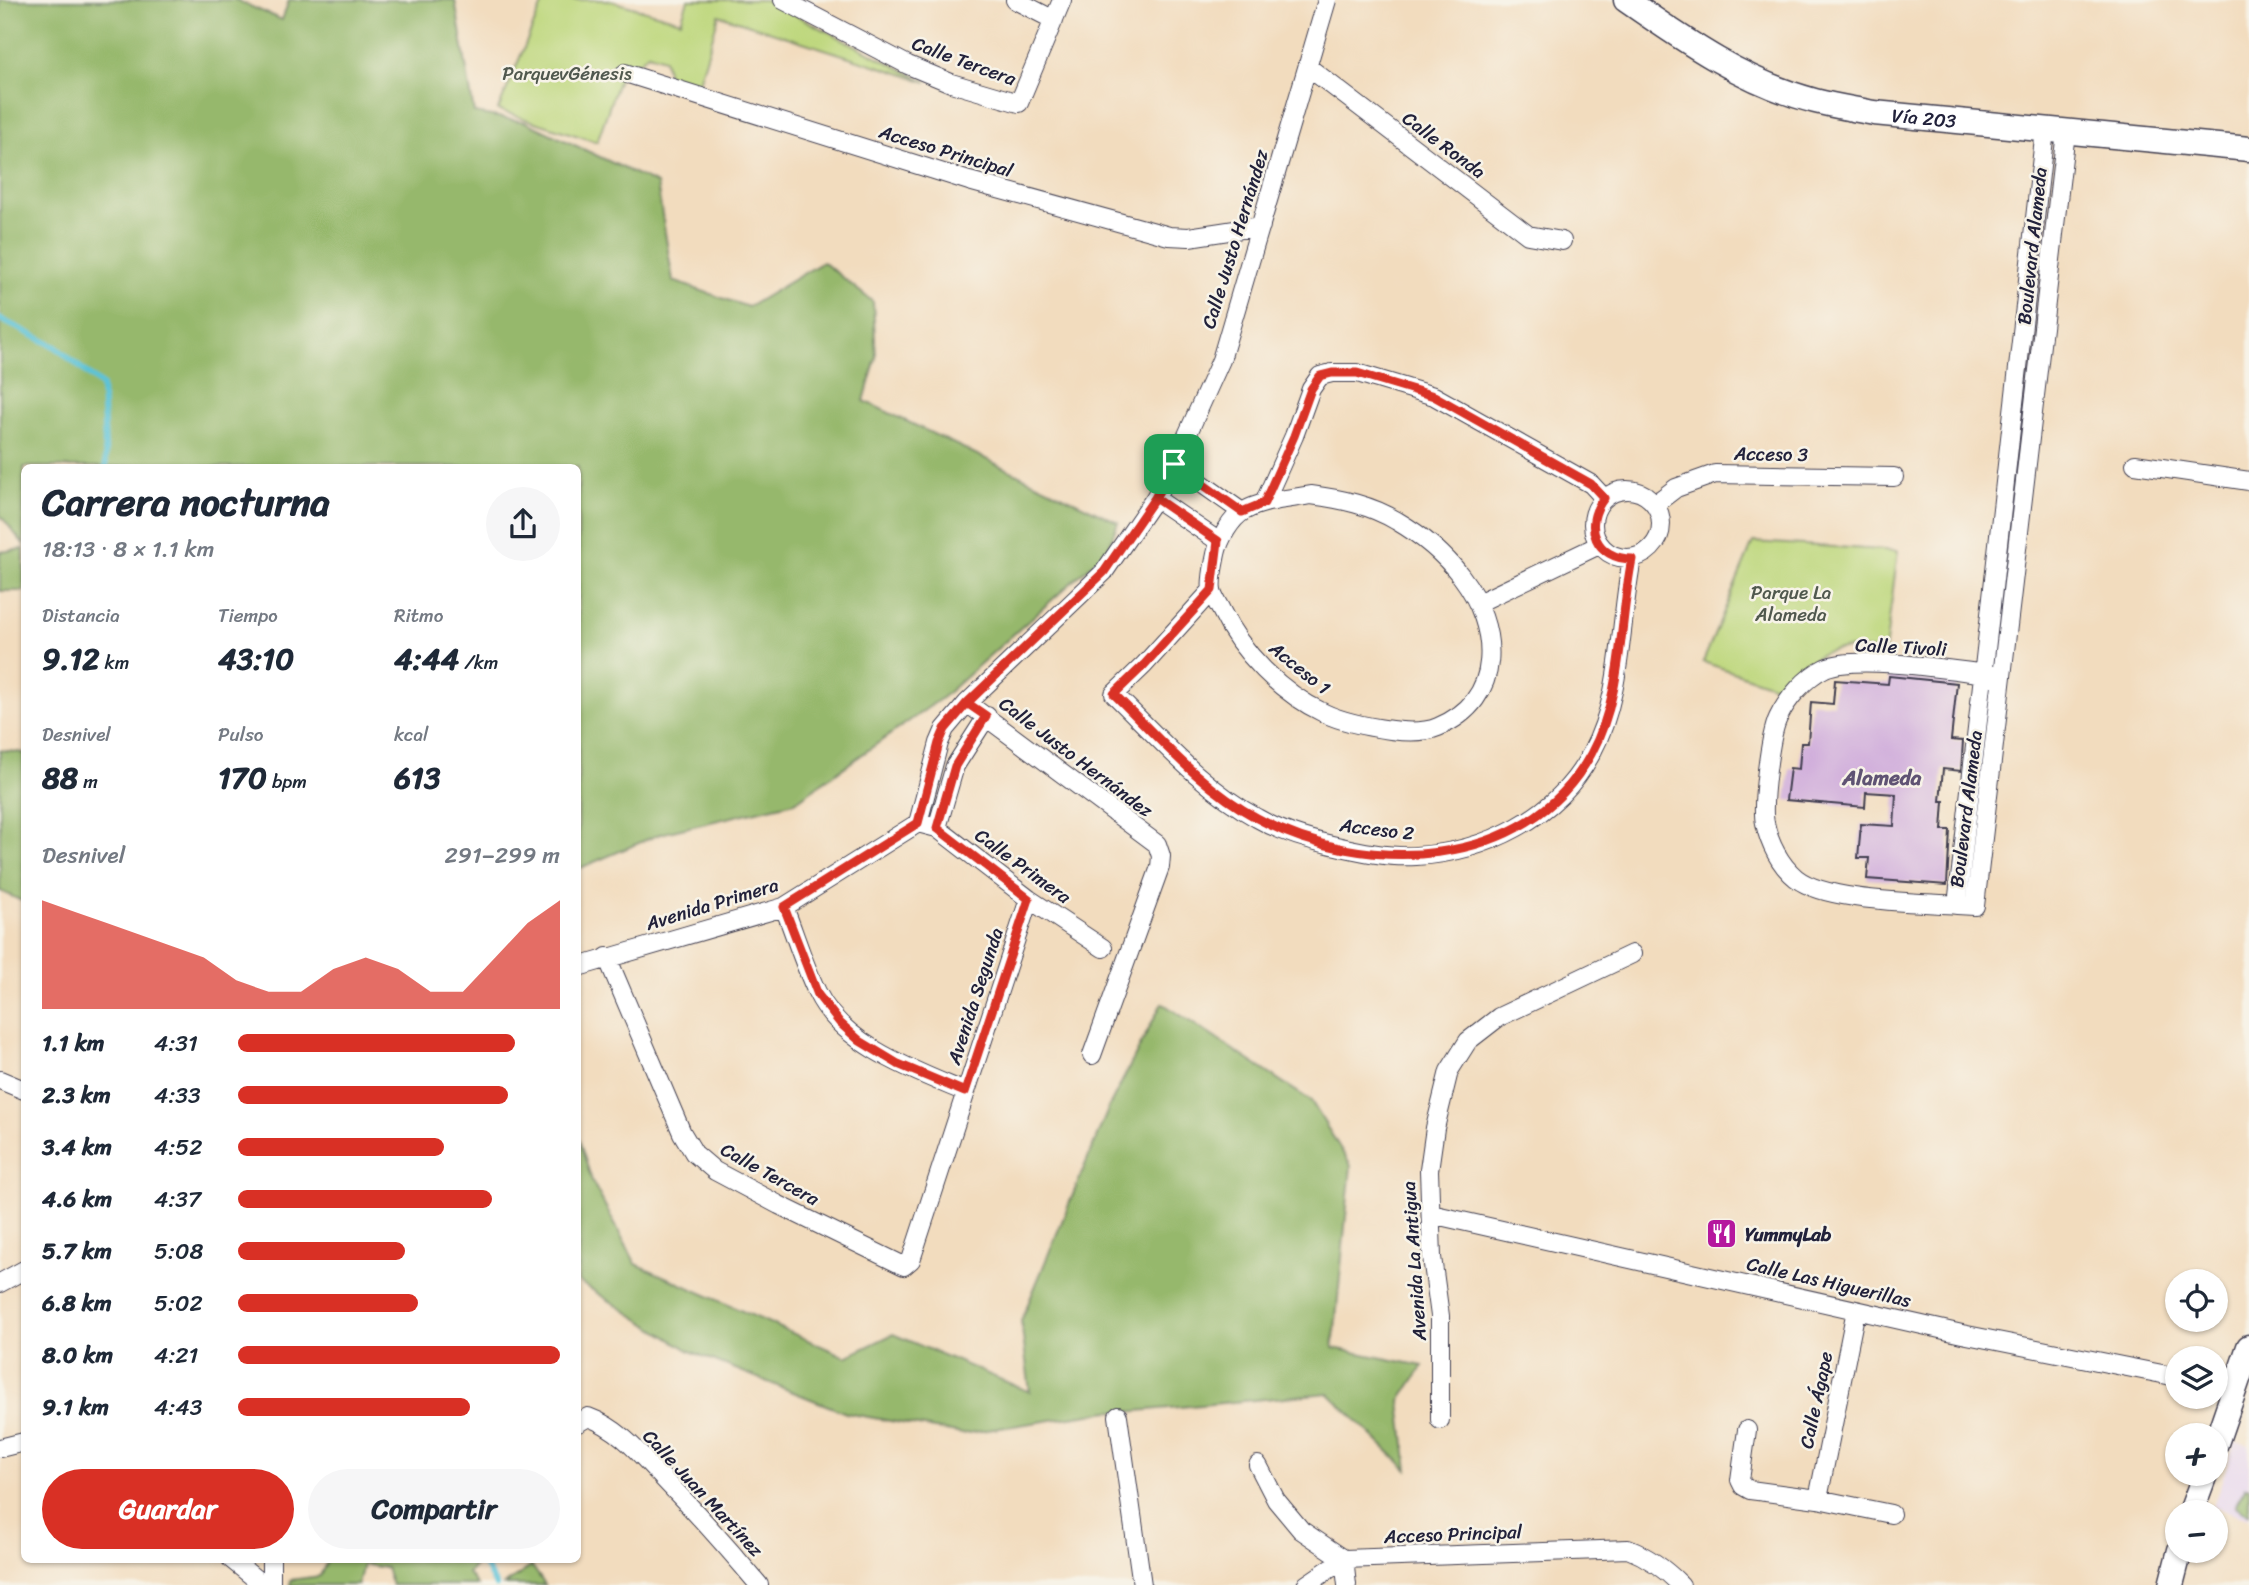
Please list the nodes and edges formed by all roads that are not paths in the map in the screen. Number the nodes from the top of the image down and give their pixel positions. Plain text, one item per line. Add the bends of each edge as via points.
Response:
1 (783, 0) edge
2 (1015, 0) edge
3 (1062, 0) edge
4 (1327, 0) edge
5 (1626, 0) edge
6 (1054, 20) junction
7 (1308, 67) junction
8 (625, 73) dead end
9 (2055, 131) junction
10 (2249, 149) edge
11 (1261, 226) junction
12 (1562, 241) dead end
13 (2024, 319) junction
14 (2044, 322) junction
15 (1174, 464) junction
16 (2135, 464) dead end
17 (1894, 477) dead end
18 (2249, 481) edge
19 (1155, 498) junction
20 (1604, 498) junction
21 (2003, 500) junction
22 (1264, 503) junction
23 (2023, 503) junction
24 (1655, 504) junction
25 (1242, 512) junction
26 (1218, 541) junction
27 (1599, 545) junction
28 (1632, 559) junction
29 (1212, 590) junction
30 (1478, 603) junction
31 (1984, 674) junction
32 (2002, 675) junction
33 (967, 703) junction
34 (986, 716) junction
35 (918, 823) junction
36 (937, 828) junction
37 (1029, 899) junction
38 (1958, 905) junction
39 (784, 907) junction
40 (1103, 948) dead end
41 (1632, 954) dead end
42 (607, 957) junction
43 (581, 966) edge
44 (1093, 1055) dead end
45 (0, 1080) edge
46 (21, 1089) edge
47 (965, 1092) junction
48 (1431, 1214) junction
49 (908, 1265) joint
50 (21, 1272) edge
51 (0, 1283) edge
52 (1856, 1310) junction
53 (2249, 1347) edge
54 (2165, 1375) edge
55 (2228, 1378) edge
56 (1118, 1416) dead end
57 (1440, 1420) dead end
58 (581, 1421) edge
59 (1747, 1430) dead end
60 (21, 1443) edge
61 (0, 1448) edge
62 (1258, 1465) dead end
63 (1818, 1499) junction
64 (1891, 1514) dead end
65 (1344, 1559) junction
66 (235, 1563) edge
67 (271, 1563) edge
68 (2177, 1563) edge
69 (263, 1585) edge
70 (271, 1585) edge
71 (759, 1585) edge
72 (1142, 1585) edge
73 (1306, 1585) edge
74 (1347, 1585) edge
75 (1681, 1585) edge
76 (2171, 1585) edge

1 - 6 street, Calle Tercera via 908,65 1019,103
2 - 6 street
3 - 6 street
4 - 7 street, Calle Justo Hernández
5 - 9 main road, Vía 203 via 1718,61 1814,101 1874,113
7 - 11 street, Calle Justo Hernández
7 - 12 street, Calle Ronda via 1528,235
8 - 11 street, Acceso Principal via 969,181 1169,236
9 - 10 main road, Vía 203
9 - 13 street, Boulevard Alameda
9 - 14 street, Boulevard Alameda
11 - 15 street, Calle Justo Hernández via 1221,360
13 - 14 street
13 - 21 street, Boulevard Alameda
14 - 23 street, Boulevard Alameda
15 - 19 street, Calle Justo Hernández
15 - 25 street
16 - 18 street
17 - 24 street, Acceso 3 via 1715,474 1676,488
19 - 26 street
19 - 33 street, Calle Justo Hernández via 1104,572
20 - 22 street via 1583,479 1434,396 1357,373 1332,373 1320,376 1311,389
20 - 24 street via 1614,492 1637,491
20 - 27 street via 1592,526
21 - 23 street
21 - 31 street, Boulevard Alameda
22 - 25 street, Acceso 1
22 - 30 street, Acceso 1 via 1311,495 1351,501 1395,519 1433,546
23 - 32 street, Boulevard Alameda
24 - 28 street via 1662,526 1659,538 1653,548
25 - 26 street, Acceso 1
26 - 29 street
27 - 28 street via 1614,556
27 - 30 street
28 - 29 street, Acceso 2 via 1609,711 1591,754 1574,779 1524,824 1489,841 1413,856 1298,837 1256,818 1208,786 1114,694
29 - 30 street, Acceso 1 via 1230,630 1287,690 1324,713 1352,723 1407,732 1433,729 1454,720 1485,684 1491,662 1490,636
31 - 32 street, Calle Tivoli
31 - 38 street, Boulevard Alameda
31 - 38 street, Calle Tivoli via 1862,662 1826,668 1798,688 1778,719 1769,764 1764,822 1775,854 1795,878 1837,895
32 - 38 street, Boulevard Alameda via 1975,906
33 - 34 street, Calle Justo Hernández
33 - 35 street via 939,743
34 - 36 street via 955,766
34 - 44 street, Calle Justo Hernández via 1157,844 1161,856
35 - 36 street, Calle Primera
35 - 39 street, Avenida Primera
36 - 37 street, Calle Primera
37 - 40 street, Calle Primera
37 - 47 street, Avenida Segunda
39 - 42 street, Avenida Primera
39 - 47 street via 818,995 840,1023 898,1064
41 - 48 street, Avenida La Antigua via 1499,1017 1468,1041 1449,1071 1435,1128 1429,1170
42 - 43 street, Avenida Primera
42 - 49 street, Calle Tercera via 694,1153 715,1171 779,1205
45 - 46 street
47 - 49 street, Avenida Segunda
48 - 52 street, Calle Las Higuerillas
48 - 57 street, Avenida La Antigua via 1440,1316
50 - 51 street
52 - 54 street, Calle Las Higuerillas
52 - 63 street, Calle Ágape
53 - 55 main road
56 - 72 street
58 - 71 street, Calle Juan Martínez via 588,1417 622,1436
59 - 63 street via 1743,1486
60 - 61 street
62 - 65 street via 1276,1500 1301,1530
63 - 64 street
65 - 73 street
65 - 74 street
65 - 75 street, Acceso Principal via 1628,1549 1645,1555
66 - 69 street
67 - 70 street
68 - 76 main road

